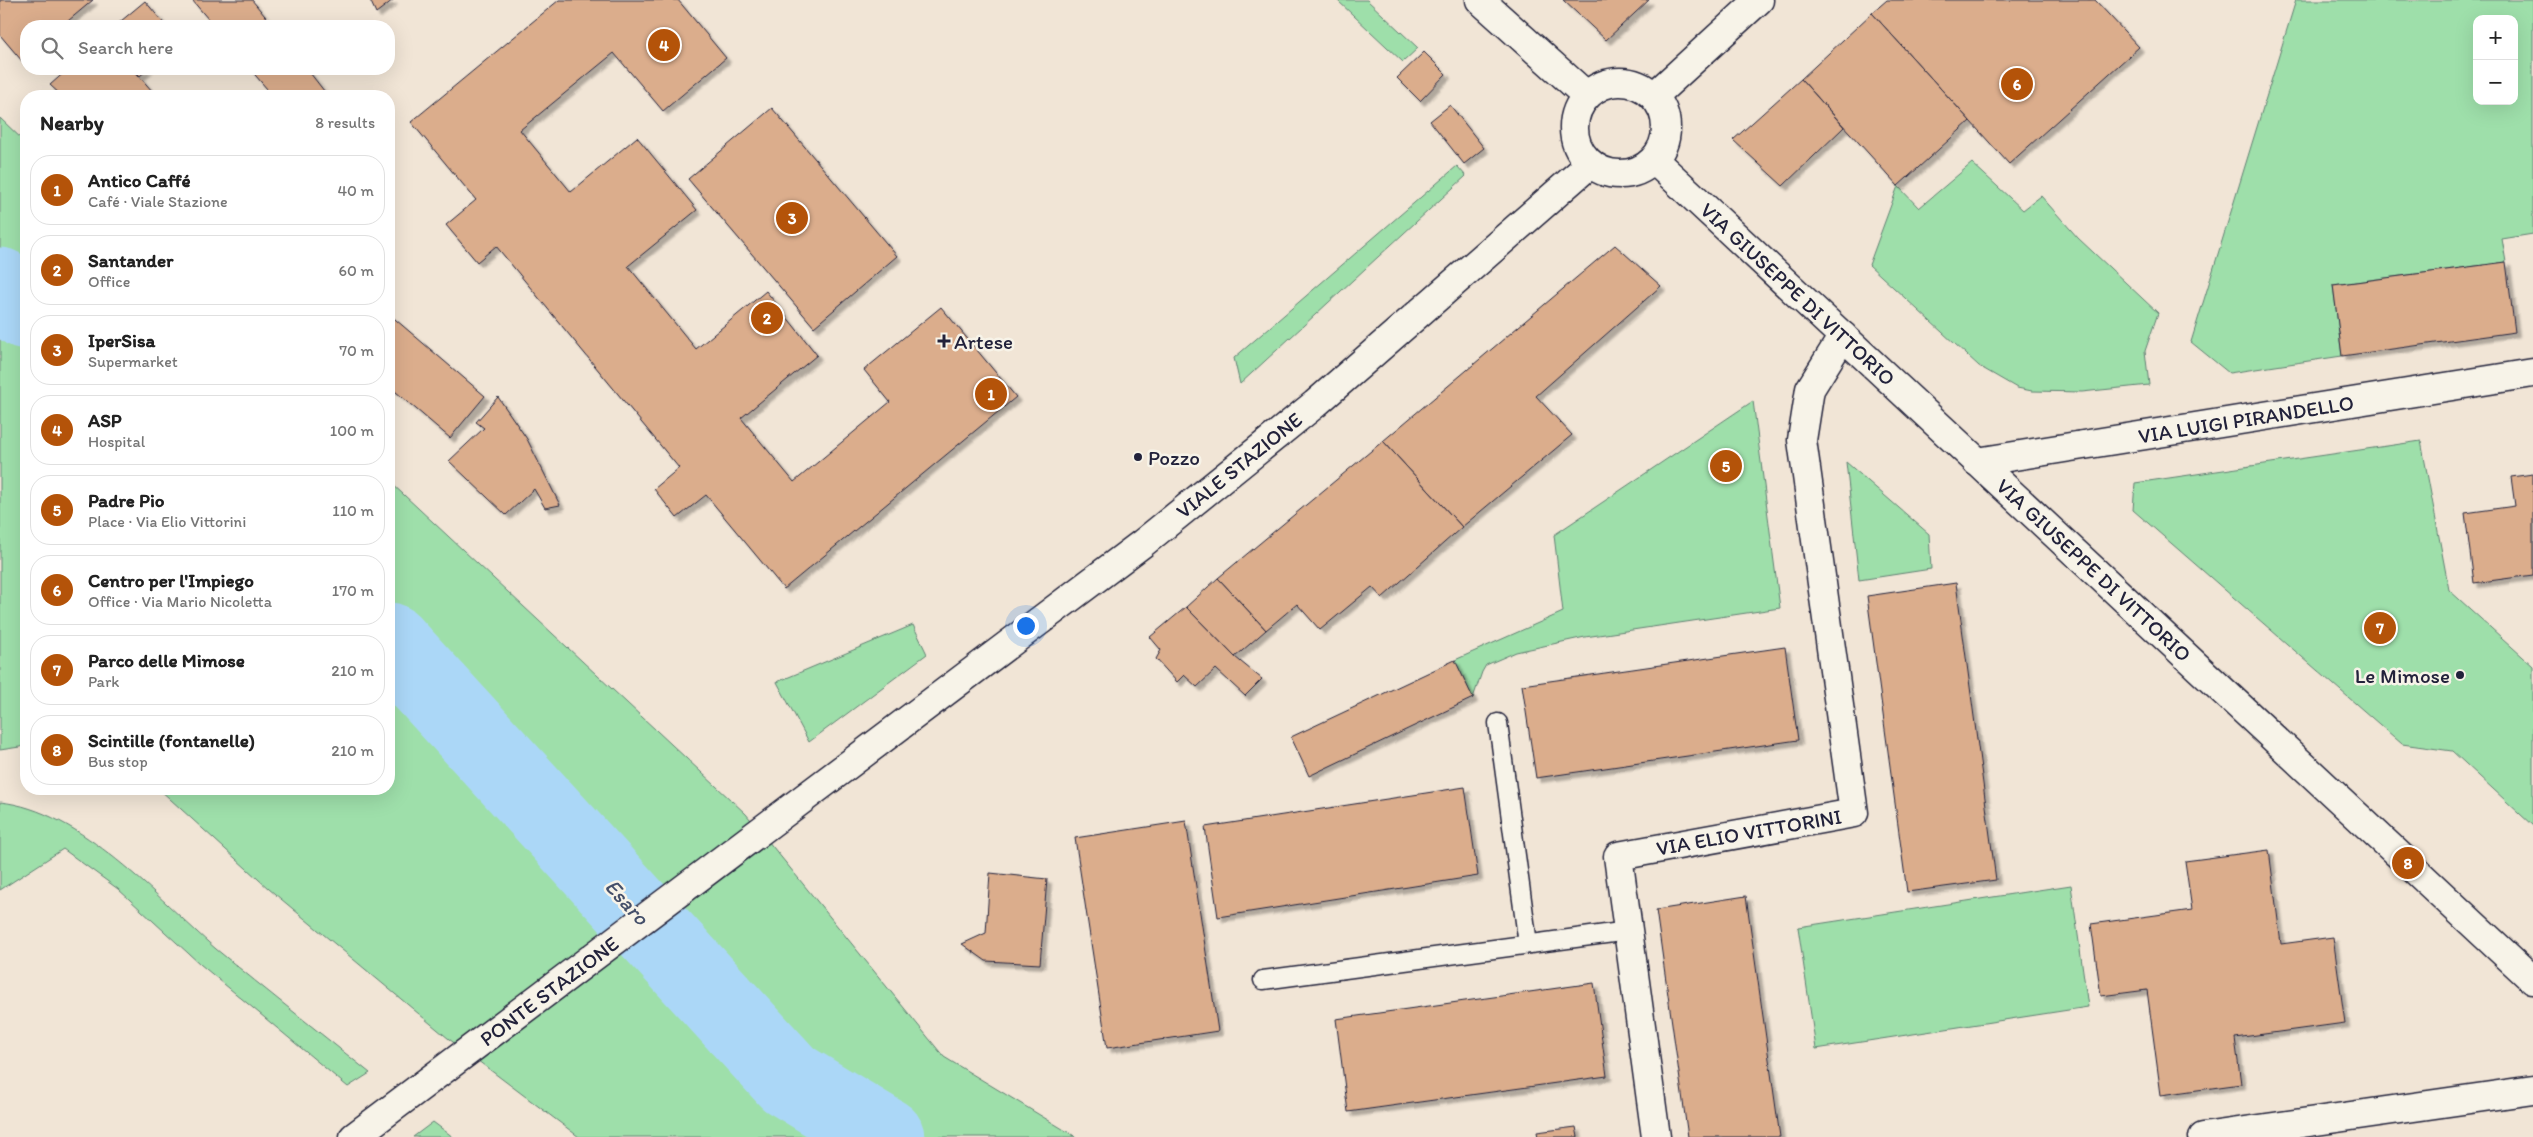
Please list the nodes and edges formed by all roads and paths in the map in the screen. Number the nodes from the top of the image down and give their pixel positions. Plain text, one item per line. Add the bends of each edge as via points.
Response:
1 (1480, 0) edge
2 (1759, 0) edge
3 (1587, 96) junction
4 (1654, 96) junction
5 (1655, 161) junction
6 (1590, 164) junction
7 (1843, 336) junction
8 (2527, 370) edge
9 (1977, 462) junction
10 (1498, 723) dead end
11 (874, 748) joint
12 (1628, 931) junction
13 (1528, 944) junction
14 (1263, 980) dead end
15 (2533, 980) edge
16 (2533, 1090) edge
17 (362, 1132) edge
18 (1656, 1137) edge
19 (2203, 1137) edge

1 - 3 street
2 - 4 street
3 - 4 street via 1613,82 1628,82 1643,87
3 - 6 street via 1578,109 1574,139
4 - 5 street via 1667,122 1667,136
5 - 6 street via 1630,174 1616,175 1602,172
5 - 7 street, VIA GIUSEPPE DI VITTORIO
6 - 11 street, VIALE STAZIONE via 1256,452 1143,543
7 - 9 street, VIA GIUSEPPE DI VITTORIO
7 - 12 street, VIA ELIO VITTORINI via 1810,389 1802,440 1854,813 1618,856
8 - 9 street, VIA LUIGI PIRANDELLO
9 - 15 street, VIA GIUSEPPE DI VITTORIO
10 - 13 lane
11 - 17 street, PONTE STAZIONE
12 - 13 lane
12 - 18 street, VIA ELIO VITTORINI
13 - 14 lane
16 - 19 street

